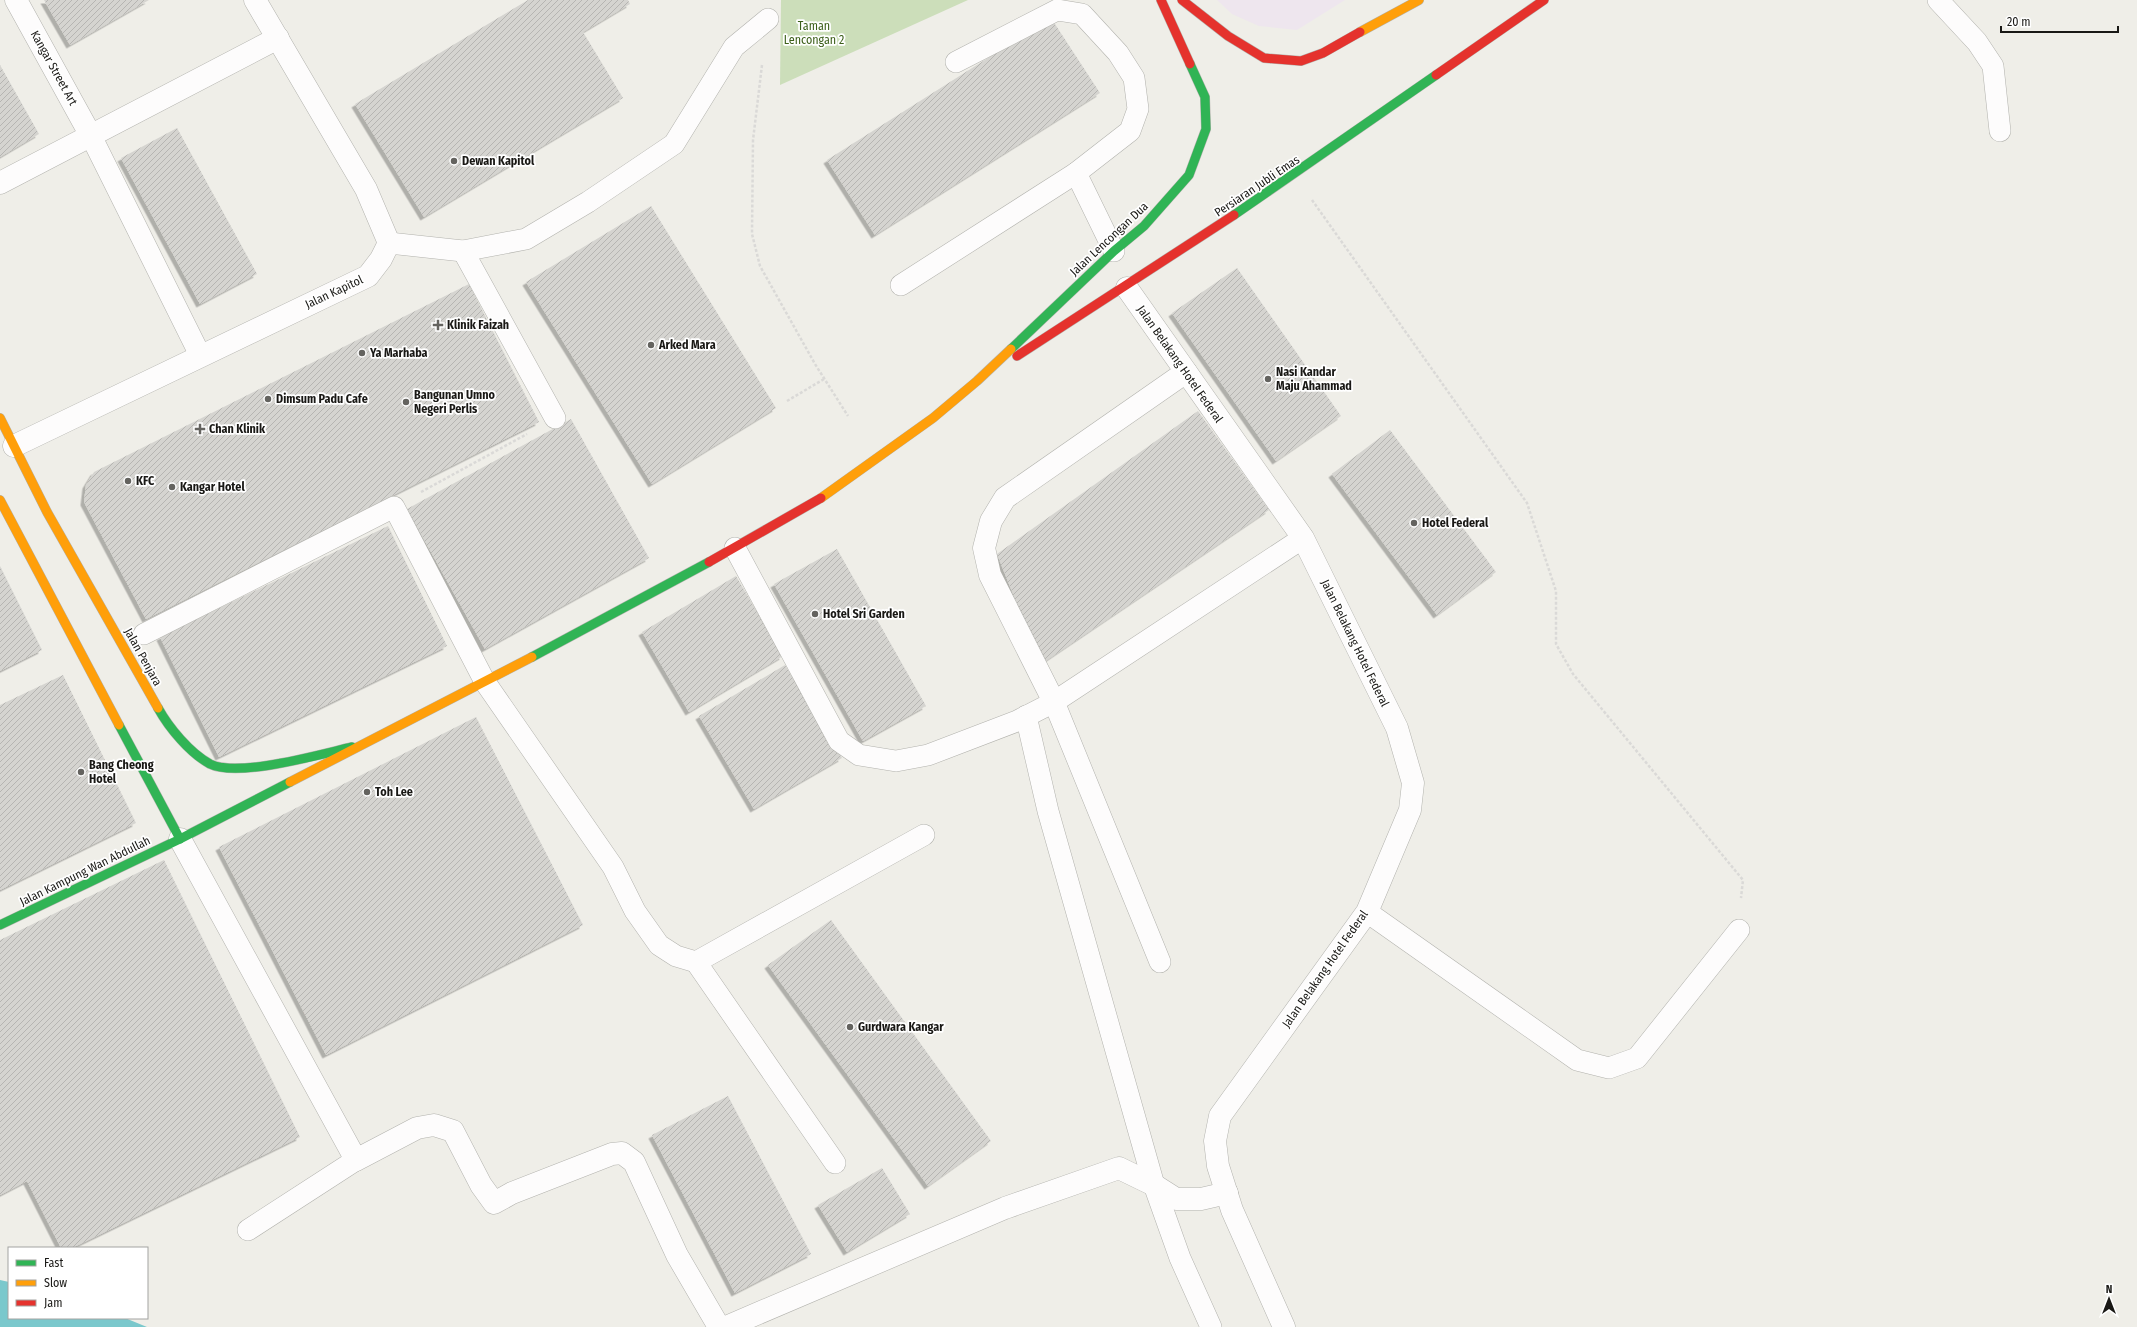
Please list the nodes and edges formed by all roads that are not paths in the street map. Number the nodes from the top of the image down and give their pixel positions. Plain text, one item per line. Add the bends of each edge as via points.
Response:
1 (16, 0) edge
2 (255, 0) edge
3 (1161, 0) edge
4 (1182, 0) edge
5 (1419, 0) edge
6 (1544, 0) edge
7 (1938, 0) edge
8 (768, 19) road end
9 (278, 38) junction
10 (956, 62) dead end
11 (2000, 131) dead end
12 (91, 136) junction
13 (1076, 173) junction
14 (0, 183) edge
15 (388, 243) junction
16 (463, 251) junction
17 (1114, 251) junction
18 (901, 285) dead end
19 (1127, 288) junction
20 (200, 356) junction
21 (1186, 372) junction
22 (977, 381) junction
23 (0, 418) edge
24 (555, 418) road end
25 (14, 446) junction
26 (1, 506) edge
27 (1303, 538) junction
28 (735, 548) junction
29 (144, 634) dead end
30 (486, 682) junction
31 (1054, 702) junction
32 (1022, 719) junction
33 (357, 746) junction
34 (924, 835) dead end
35 (180, 839) junction
36 (1367, 912) junction
37 (0, 925) edge
38 (1739, 930) road end
39 (696, 962) junction
40 (1160, 962) dead end
41 (356, 1160) junction
42 (835, 1163) dead end
43 (1154, 1184) junction
44 (1227, 1193) junction
45 (248, 1230) dead end
46 (719, 1327) edge
47 (726, 1327) edge
48 (1211, 1327) edge
49 (1284, 1327) edge

1 - 12 street, Kangar Street Art
2 - 9 street
3 - 17 main road, Jalan Lencongan Dua via 1205,97 1206,129 1189,175 1144,226
4 - 5 main road via 1228,36 1264,58 1300,61 1322,53
6 - 19 main road, Persiaran Jubli Emas
7 - 11 lane via 1977,42 1993,66
8 - 16 lane via 734,47 674,144 588,202 526,239
9 - 12 street
9 - 15 street via 366,189
10 - 13 lane via 1057,10 1082,14 1113,48 1134,78 1138,109 1130,131
12 - 14 street
12 - 20 lane
13 - 17 lane
13 - 18 lane
15 - 16 lane
15 - 20 street, Jalan Kapitol via 381,259 368,276
16 - 24 lane
17 - 22 main road, Jalan Lencongan Dua
19 - 21 street, Jalan Belakang Hotel Federal
19 - 22 main road, Persiaran Jubli Emas
20 - 25 street, Jalan Kapitol
21 - 27 street, Jalan Belakang Hotel Federal
21 - 31 street via 1005,498 991,521 984,548 990,575
22 - 28 main road via 933,418 816,501
23 - 25 main road, Jalan Penjara
25 - 33 main road, Jalan Penjara via 47,512 163,717 186,742 212,764 246,768
26 - 35 main road
27 - 31 lane
27 - 36 street, Jalan Belakang Hotel Federal via 1398,728 1413,783 1410,810
28 - 30 main road
28 - 32 lane via 839,741 859,756 896,761 928,755
29 - 30 lane via 394,507
30 - 33 main road
30 - 39 lane via 613,867 635,911 659,945 676,956
31 - 32 lane
31 - 40 lane
32 - 43 lane
33 - 35 main road, Jalan Kampung Wan Abdullah
34 - 39 lane
35 - 37 main road, Jalan Kampung Wan Abdullah
35 - 41 street
36 - 38 lane via 1577,1060 1609,1068 1637,1058
36 - 44 street, Jalan Belakang Hotel Federal via 1220,1116 1215,1141 1218,1166
39 - 42 lane
41 - 45 lane
41 - 46 street via 417,1128 434,1125 452,1131 481,1185 494,1203 519,1190 612,1154 622,1153 634,1162 677,1255
43 - 44 street via 1176,1199 1201,1199
43 - 47 street via 1119,1168 1005,1208
43 - 48 lane via 1180,1258
44 - 49 street, Jalan Belakang Hotel Federal via 1232,1210

